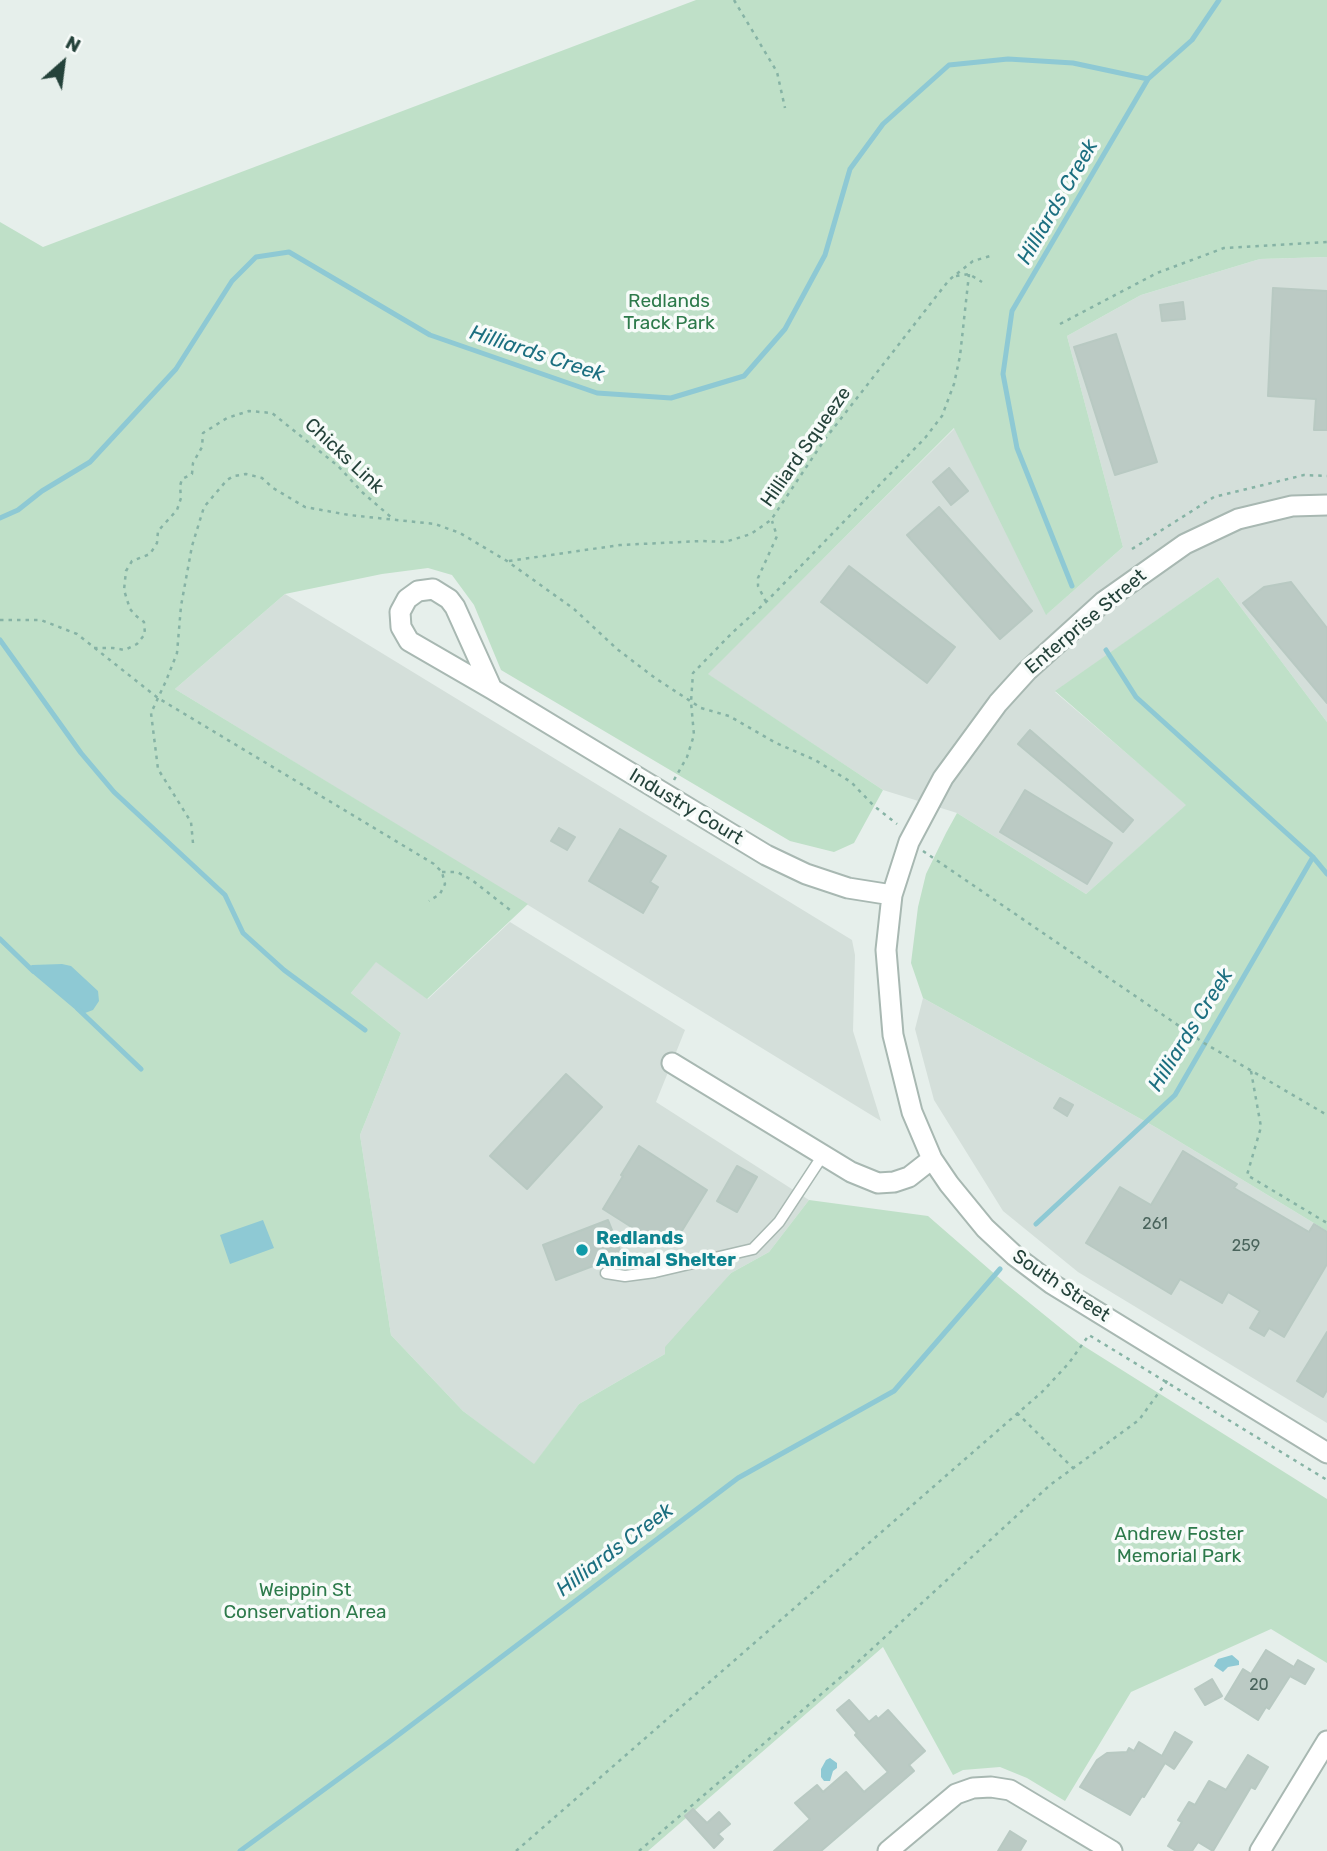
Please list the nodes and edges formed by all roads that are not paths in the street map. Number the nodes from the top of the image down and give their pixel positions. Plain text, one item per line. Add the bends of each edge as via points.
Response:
1 (1327, 505) edge
2 (492, 689) junction
3 (892, 895) junction
4 (672, 1063) dead end
5 (823, 1155) junction
6 (932, 1160) junction
7 (606, 1273) dead end
8 (1327, 1453) edge
9 (1327, 1741) edge
10 (888, 1851) edge
11 (1112, 1851) edge
12 (1260, 1851) edge

1 - 3 street, Enterprise Street via 1292,506 1238,519 1185,544 1104,602 1027,671 943,778 909,842
2 - 2 street, Industry Court via 408,641 400,612 407,599 433,589 449,598
2 - 3 street, Industry Court via 766,855 848,888
3 - 6 street, Enterprise Street via 886,950 893,1035 912,1112
4 - 5 street
5 - 6 street via 878,1183 909,1177
5 - 7 lane via 779,1222 753,1249 655,1272
6 - 8 street, South Street via 985,1228 1052,1284
9 - 12 street
10 - 11 street via 956,1794 991,1787 1010,1790

